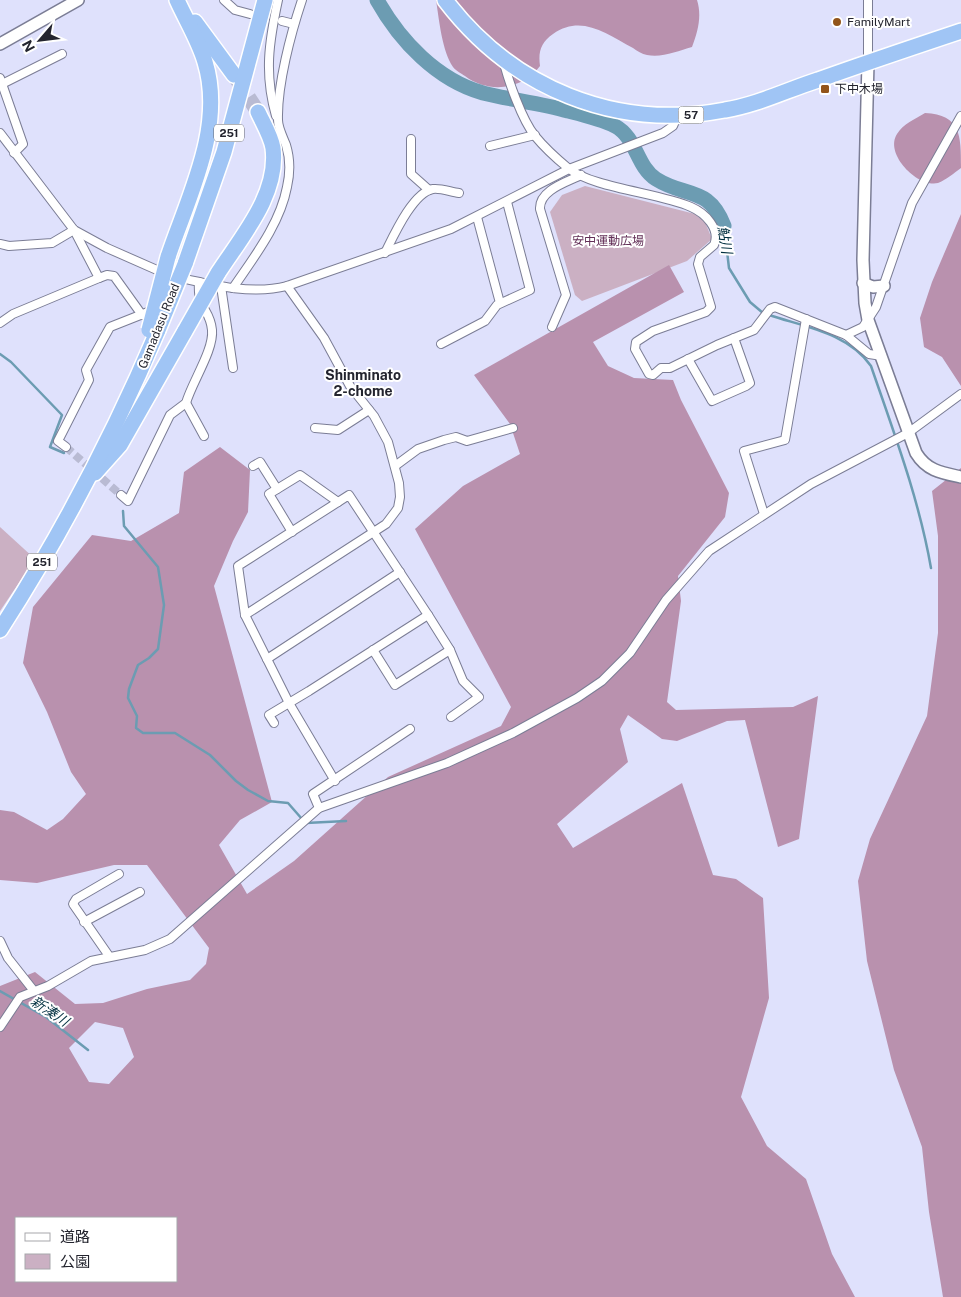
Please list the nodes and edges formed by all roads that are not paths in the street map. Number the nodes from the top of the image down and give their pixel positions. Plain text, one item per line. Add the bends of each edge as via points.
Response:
1 (78, 0) edge
2 (177, 0) edge
3 (181, 0) edge
4 (224, 0) edge
5 (264, 0) edge
6 (278, 0) edge
7 (302, 0) edge
8 (445, 0) edge
9 (868, 0) edge
10 (250, 14) dead end
11 (282, 21) dead end
12 (294, 24) junction
13 (961, 30) edge
14 (0, 44) edge
15 (62, 54) dead end
16 (503, 59) junction
17 (868, 62) junction
18 (234, 75) tunnel mouth
19 (1, 81) edge
20 (258, 112) tunnel mouth
21 (961, 116) edge
22 (677, 117) junction
23 (278, 122) junction
24 (0, 133) edge
25 (535, 135) junction
26 (411, 140) dead end
27 (490, 146) dead end
28 (14, 152) junction
29 (569, 169) junction
30 (581, 175) junction
31 (429, 190) junction
32 (459, 193) dead end
33 (507, 202) junction
34 (477, 218) junction
35 (74, 230) junction
36 (0, 244) edge
37 (385, 253) junction
38 (169, 276) junction
39 (99, 278) junction
40 (220, 279) junction
41 (198, 282) junction
42 (863, 283) junction
43 (287, 286) junction
44 (884, 286) junction
45 (233, 288) junction
46 (500, 304) junction
47 (142, 315) junction
48 (868, 320) junction
49 (0, 323) edge
50 (805, 324) junction
51 (552, 327) dead end
52 (153, 330) junction
53 (846, 335) junction
54 (734, 338) junction
55 (441, 344) dead end
56 (882, 356) junction
57 (688, 359) junction
58 (233, 368) dead end
59 (961, 394) edge
60 (186, 403) junction
61 (369, 410) junction
62 (315, 428) dead end
63 (513, 428) dead end
64 (904, 435) junction
65 (204, 436) dead end
66 (66, 448) tunnel mouth
67 (253, 466) dead end
68 (396, 466) junction
69 (961, 477) edge
70 (277, 489) junction
71 (79, 492) junction
72 (121, 495) dead end
73 (338, 502) junction
74 (764, 514) junction
75 (292, 532) junction
76 (374, 533) junction
77 (400, 572) junction
78 (245, 615) junction
79 (428, 615) junction
80 (0, 630) edge
81 (373, 650) junction
82 (450, 650) junction
83 (267, 660) junction
84 (395, 685) junction
85 (388, 690) dead end
86 (289, 703) junction
87 (451, 717) dead end
88 (274, 723) dead end
89 (410, 729) dead end
90 (336, 781) junction
91 (320, 808) junction
92 (119, 874) dead end
93 (140, 892) dead end
94 (84, 922) junction
95 (0, 941) edge
96 (108, 956) junction
97 (34, 991) junction
98 (0, 1027) edge

1 - 14 street
2 - 52 highway, bridge via 205,62 211,104 201,160 168,257
3 - 18 highway
4 - 10 street via 235,10
5 - 52 highway, Gamadasu Road / 251, bridge via 224,152 185,264
6 - 23 street via 268,57 270,96
7 - 12 street
8 - 16 highway, 57 via 476,36
9 - 17 street
11 - 12 street
12 - 23 street via 279,98
13 - 17 highway, 57
15 - 19 street
16 - 22 highway, 57 via 542,85 571,97 624,112
16 - 25 street
17 - 22 highway, 57 via 750,104
17 - 42 street
19 - 28 street via 23,144
20 - 40 highway via 273,146 274,173 256,216
21 - 44 street via 912,203
22 - 29 street via 669,130
23 - 45 street via 289,161 284,198 260,248
24 - 28 street
25 - 27 street
25 - 29 street
26 - 31 street via 411,174
28 - 35 street
29 - 30 street
29 - 33 street
30 - 51 street via 544,194 540,201 566,295
30 - 57 street via 690,207 711,224 716,241 700,257 698,264 711,307 706,312 653,331 634,346 650,375
31 - 32 street
31 - 37 street via 414,203
33 - 34 street
33 - 46 street via 531,288
34 - 37 street
34 - 46 street
35 - 36 street via 52,243
35 - 38 street
35 - 39 street
37 - 43 street
38 - 41 street
38 - 47 street via 158,308
39 - 47 street via 114,276
39 - 49 street via 13,314
40 - 41 street
40 - 45 street
40 - 58 street
40 - 71 highway, bridge via 185,331 120,445
41 - 60 street via 198,296 210,319 212,339 188,391
42 - 44 street
42 - 48 street
43 - 45 street via 268,290
43 - 61 street via 324,338 356,395
44 - 48 street
46 - 55 street via 485,322
47 - 66 street via 116,323 107,331 86,370 89,380 58,441
48 - 53 street via 857,331
48 - 56 street
50 - 53 street
50 - 54 street via 775,308 757,328
50 - 74 street via 784,440 744,450
52 - 71 highway, Gamadasu Road / 251 via 137,380
53 - 56 street via 869,354
54 - 57 street
54 - 57 street via 750,383 746,386 712,401
56 - 64 street
59 - 64 street
60 - 65 street
60 - 72 street via 170,415 128,501
61 - 62 street via 338,430
61 - 68 street via 382,429
63 - 68 street via 467,441 456,438 444,440 418,449
64 - 69 street via 927,467
64 - 74 street via 811,484
67 - 70 street via 260,462
68 - 76 street via 400,483 398,508 393,517
70 - 73 street via 300,474
70 - 75 street via 269,494
71 - 80 highway, Gamadasu Road / 251
73 - 75 street
73 - 76 street via 349,495
74 - 91 street via 709,551 666,600 630,653 602,681 577,698 513,733 447,763
75 - 78 street via 238,566
76 - 77 street
76 - 78 street
77 - 79 street
77 - 83 street
78 - 83 street
79 - 81 street
79 - 82 street
81 - 84 street
81 - 86 street
82 - 84 street
82 - 87 street via 462,681 479,697
83 - 86 street
84 - 85 street
86 - 88 street via 269,715
86 - 90 street
89 - 90 street
90 - 91 street via 314,794
91 - 96 street via 170,939 145,950
92 - 94 street via 74,901 74,908
93 - 94 street
94 - 96 street
95 - 97 street via 8,958
96 - 97 street via 91,960
97 - 98 street via 18,1000

